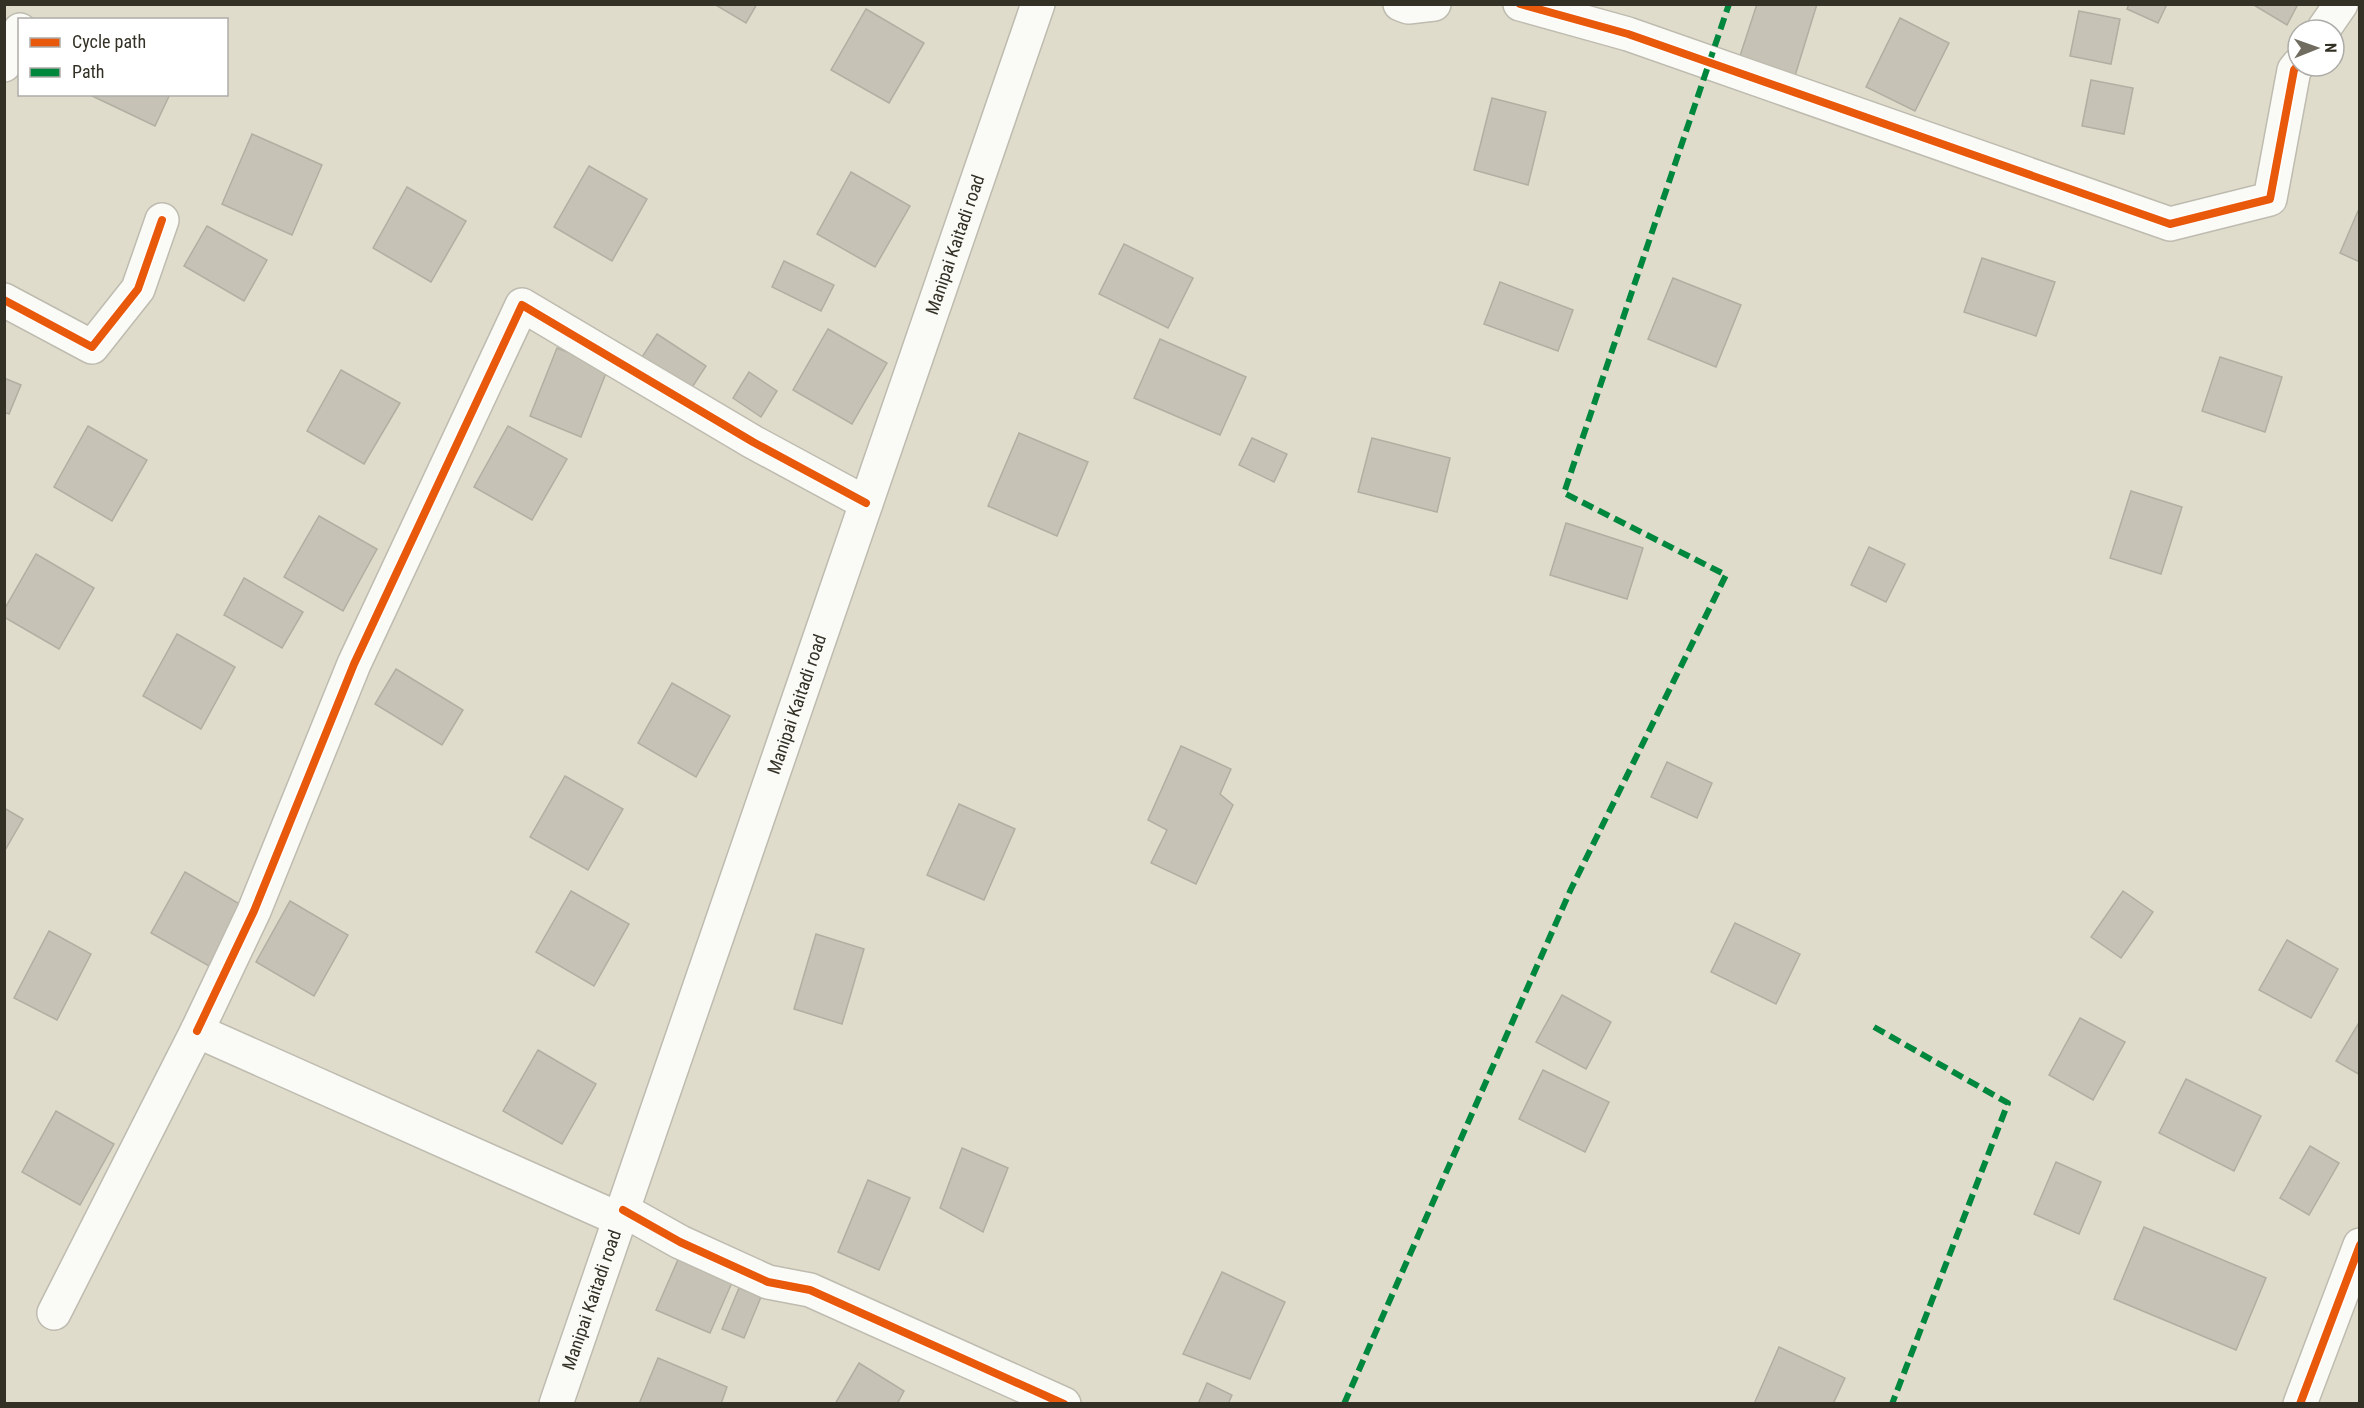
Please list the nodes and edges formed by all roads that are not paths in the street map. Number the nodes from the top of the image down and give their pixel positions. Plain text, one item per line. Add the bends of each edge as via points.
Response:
1 (1038, 4) edge
2 (1400, 4) edge
3 (1434, 4) edge
4 (1520, 4) edge
5 (2340, 4) edge
6 (2331, 18) edge
7 (18, 34) edge
8 (4, 65) edge
9 (2293, 78) edge
10 (162, 220) dead end
11 (4, 300) edge
12 (866, 503) junction
13 (196, 1031) junction
14 (621, 1214) junction
15 (2360, 1245) edge
16 (54, 1313) dead end
17 (556, 1404) edge
18 (1064, 1404) edge
19 (2300, 1404) edge

1 - 12 street, Manipai Kaitadi road
2 - 3 street
4 - 9 street via 1628,34 2170,224 2270,199
5 - 6 street
7 - 8 street
10 - 11 street via 138,289 92,347
12 - 13 street via 753,442 522,305 354,663 254,910
12 - 14 street, Manipai Kaitadi road
13 - 14 street
13 - 16 street
14 - 17 street, Manipai Kaitadi road
14 - 18 street via 768,1282 810,1290
15 - 19 street

